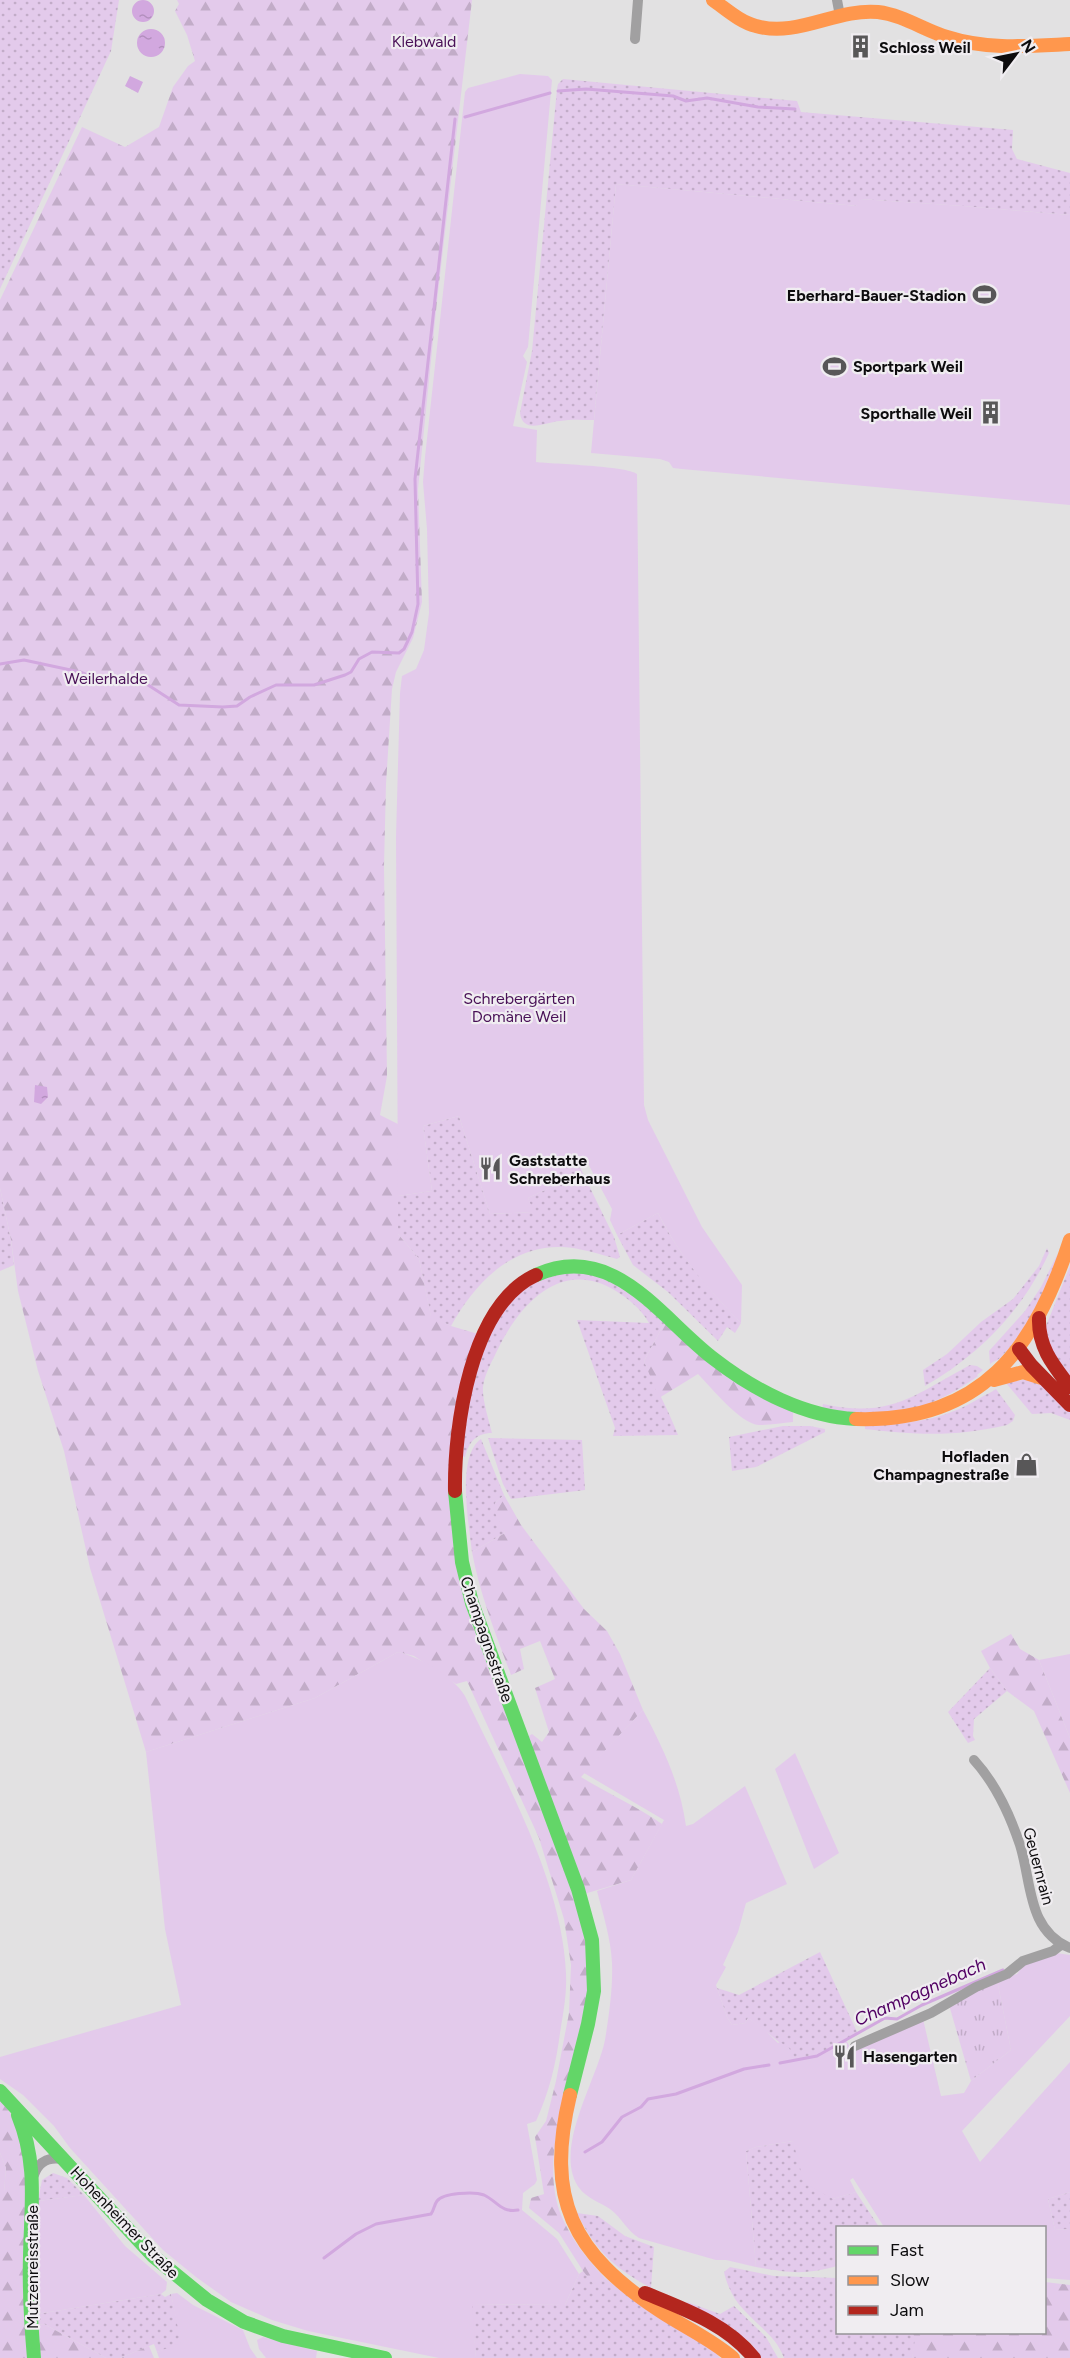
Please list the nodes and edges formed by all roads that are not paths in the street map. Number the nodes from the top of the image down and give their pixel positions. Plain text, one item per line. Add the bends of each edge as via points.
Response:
1 (639, 0) edge
2 (713, 0) edge
3 (837, 0) edge
4 (840, 16) junction
5 (635, 39) dead end
6 (1070, 44) edge
7 (1070, 1240) edge
8 (1039, 1318) junction
9 (1019, 1349) junction
10 (1052, 1365) junction
11 (1010, 1370) junction
12 (1042, 1378) junction
13 (1070, 1387) edge
14 (1070, 1405) edge
15 (974, 1760) dead end
16 (1066, 1946) edge
17 (855, 2046) dead end
18 (0, 2091) edge
19 (12, 2103) junction
20 (66, 2160) junction
21 (34, 2175) junction
22 (630, 2287) junction
23 (34, 2358) edge
24 (385, 2358) edge
25 (733, 2358) edge
26 (754, 2358) edge

1 - 5 street
2 - 4 main road via 748,22 766,28
3 - 4 street
4 - 6 main road via 867,11 884,13 950,39 977,44
7 - 8 main road, Champagnestraße
8 - 9 main road, Champagnestraße
8 - 10 main road via 1039,1341
9 - 10 main road
9 - 11 main road, Champagnestraße
9 - 12 main road
10 - 13 main road
11 - 12 main road
11 - 22 main road, Champagnestraße via 940,1408 907,1417 856,1420 804,1410 766,1394 731,1372 630,1285 607,1272 584,1266 552,1269 522,1282 504,1300 486,1328 472,1368 458,1437 455,1485 462,1565 482,1631 580,1898 594,1960 591,2016 560,2141 561,2189 574,2226 598,2261
12 - 14 main road
15 - 16 street, Geuernrain via 992,1783 1013,1825 1037,1917 1046,1932
16 - 17 street, Geuernrain via 1023,1961 1007,1974 931,2013
18 - 19 main road, Hohenheimer Straße
19 - 20 main road, Hohenheimer Straße
19 - 21 main road, Mutzenreisstraße via 26,2132
20 - 21 street via 43,2161
20 - 24 main road, Hohenheimer Straße via 153,2256 222,2310 281,2334
21 - 23 main road, Mutzenreisstraße via 30,2254
22 - 25 main road, Champagnestraße via 658,2310
22 - 26 main road, Champagnestraße via 729,2333

